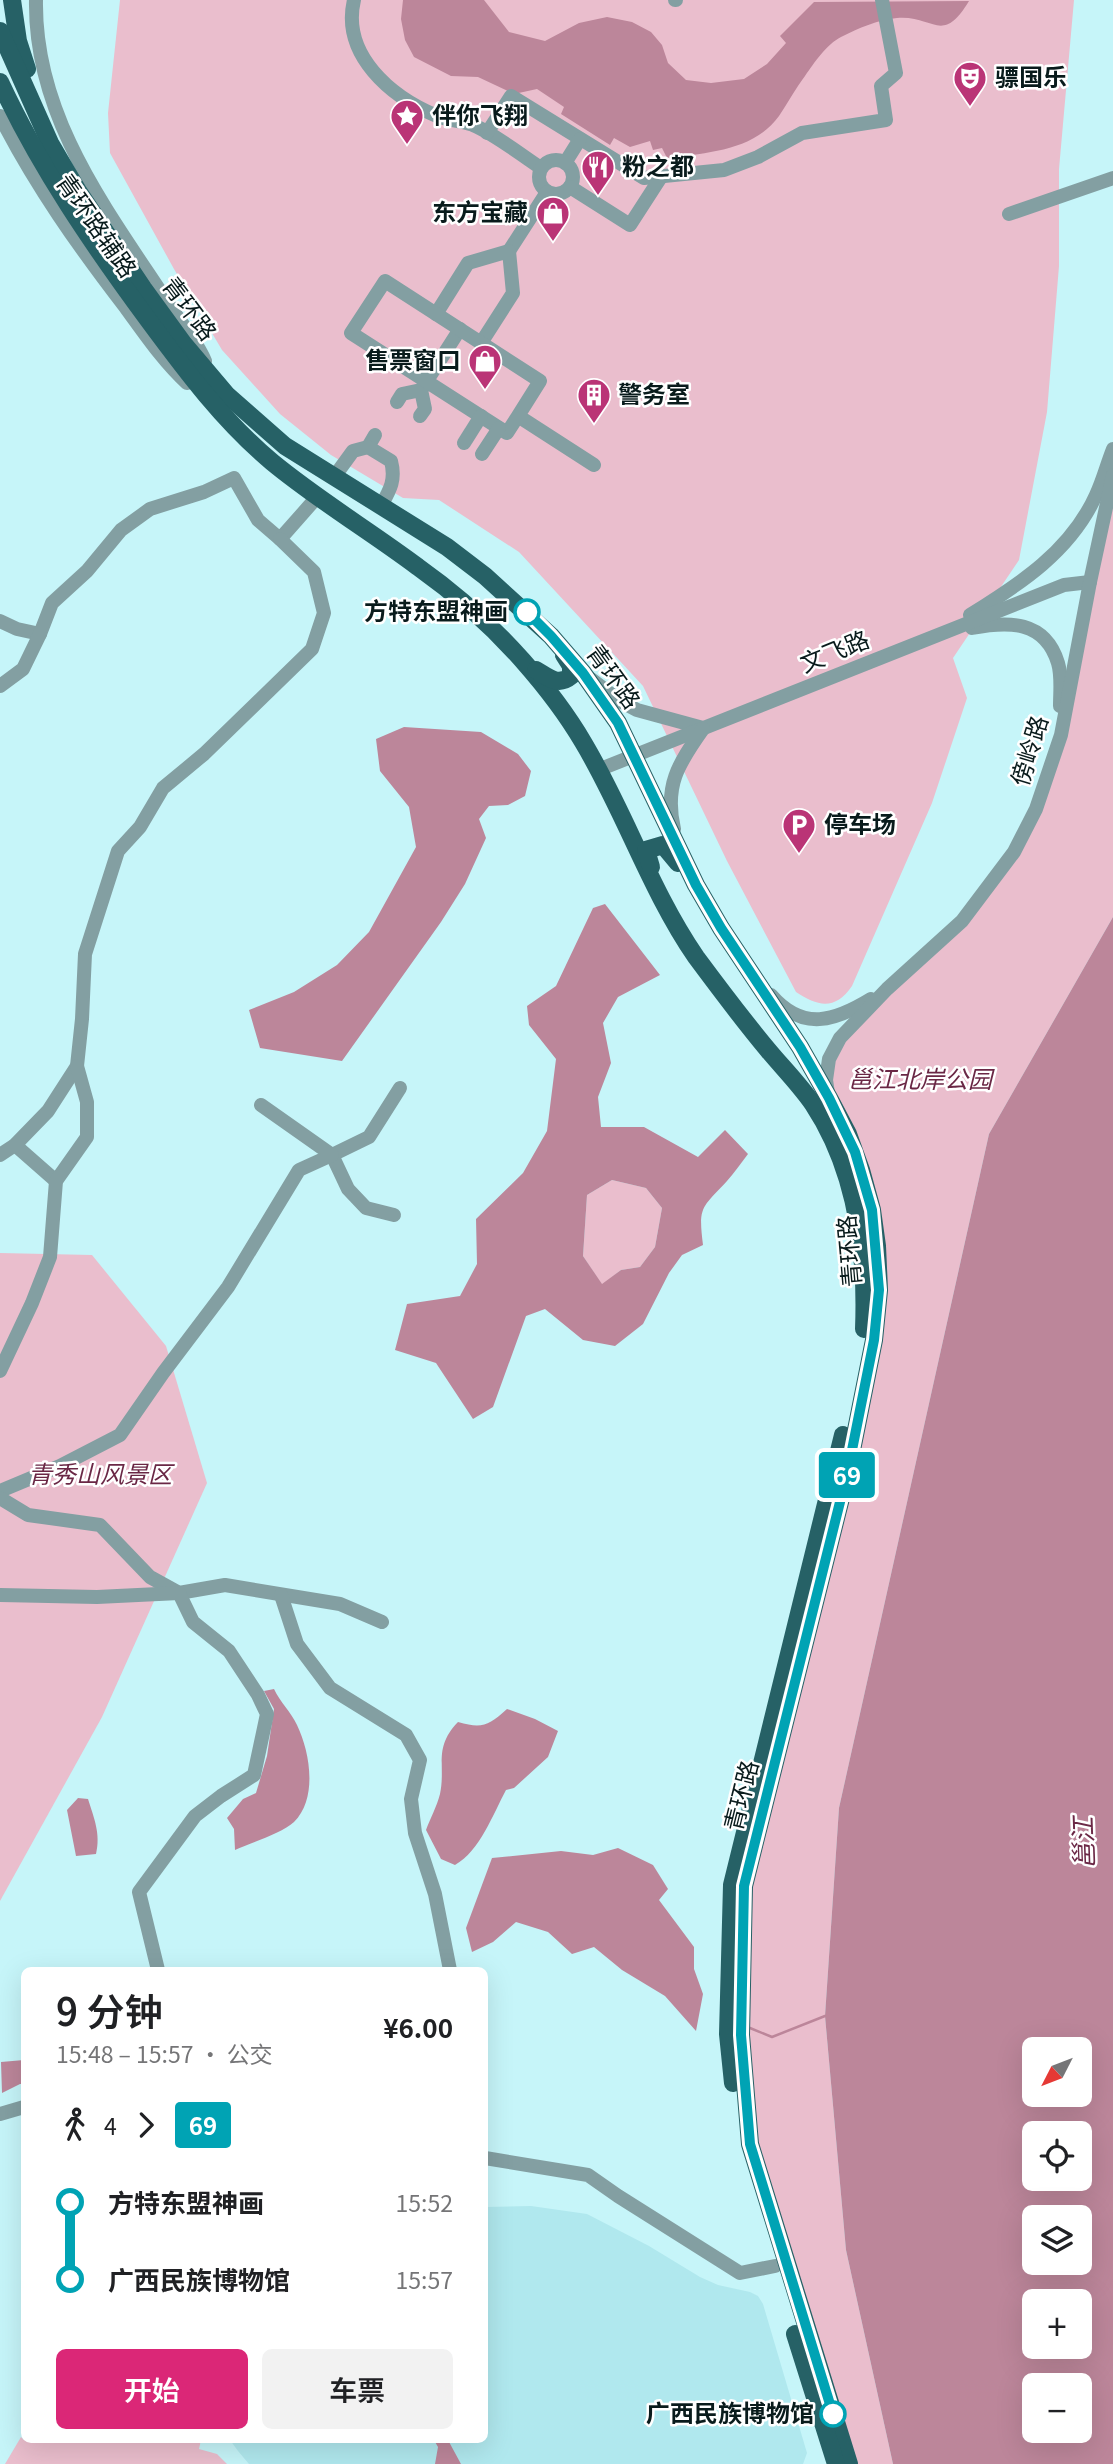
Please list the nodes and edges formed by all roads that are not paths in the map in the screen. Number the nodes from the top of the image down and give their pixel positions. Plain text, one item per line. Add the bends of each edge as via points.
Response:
1 (12, 0) edge
2 (37, 0) edge
3 (354, 0) edge
4 (882, 0) edge
5 (0, 31) edge
6 (0, 82) edge
7 (0, 116) edge
8 (487, 134) junction
9 (580, 139) junction
10 (41, 145) junction
11 (565, 163) junction
12 (541, 168) junction
13 (661, 177) junction
14 (1113, 178) edge
15 (570, 187) junction
16 (547, 192) junction
17 (1009, 214) dead end
18 (509, 251) junction
19 (436, 314) junction
20 (460, 329) junction
21 (481, 343) junction
22 (212, 379) junction
23 (424, 386) junction
24 (397, 401) dead end
25 (224, 415) junction
26 (518, 415) junction
27 (420, 416) dead end
28 (481, 416) junction
29 (499, 428) junction
30 (464, 443) dead end
31 (1113, 449) edge
32 (482, 454) dead end
33 (594, 465) dead end
34 (1113, 475) edge
35 (334, 477) junction
36 (318, 496) junction
37 (381, 506) junction
38 (280, 539) junction
39 (1090, 582) junction
40 (0, 621) edge
41 (40, 634) junction
42 (937, 635) junction
43 (551, 636) junction
44 (524, 662) junction
45 (583, 673) junction
46 (0, 686) edge
47 (703, 728) junction
48 (1061, 735) junction
49 (634, 756) junction
50 (598, 770) junction
51 (679, 850) junction
52 (696, 885) junction
53 (661, 900) junction
54 (741, 959) junction
55 (887, 989) junction
56 (77, 1066) junction
57 (400, 1088) dead end
58 (829, 1098) junction
59 (261, 1105) dead end
60 (15, 1145) junction
61 (0, 1155) edge
62 (332, 1155) junction
63 (56, 1181) junction
64 (394, 1215) dead end
65 (0, 1371) edge
66 (0, 1491) edge
67 (0, 1497) edge
68 (179, 1593) junction
69 (0, 1595) edge
70 (281, 1595) junction
71 (382, 1622) dead end
72 (157, 1967) edge
73 (449, 1967) edge
74 (21, 2108) edge
75 (0, 2114) edge
76 (488, 2158) edge
77 (775, 2266) junction
78 (836, 2464) edge
79 (849, 2464) edge

1 - 10 main road via 18,41 41,101
2 - 22 street via 44,74 72,151 201,352
3 - 8 street via 352,33 380,79 393,92 438,117 473,124
4 - 13 street via 896,73 881,86 886,120 802,133 724,170
5 - 10 main road
6 - 10 main road
7 - 25 street, 青环路辅路 via 42,190 105,281 182,378
8 - 9 street via 511,96
8 - 12 street
9 - 11 street
9 - 13 street via 644,178
10 - 22 main road, 青环路
10 - 25 main road, 青环路 via 62,197 108,266
11 - 12 street via 556,160
11 - 15 street via 573,178
12 - 16 street via 538,177
13 - 15 street via 630,225
14 - 17 street
15 - 16 street via 564,193
16 - 18 street
18 - 19 street via 468,263
18 - 21 street via 513,293
19 - 20 street
19 - 23 street via 384,281 351,333
20 - 21 street
20 - 23 street
21 - 26 street via 540,380
22 - 35 main road, 青环路 via 285,446
23 - 24 street via 402,394
23 - 27 street via 425,409
23 - 28 street
25 - 36 main road, 青环路 via 272,462
26 - 29 street via 507,433
26 - 33 street
28 - 29 street
28 - 30 street
29 - 32 street
31 - 42 street via 1096,495 1065,543 1028,577
34 - 39 street, 傍岭路
35 - 37 main road, 青环路
35 - 37 street via 353,451 372,441 395,456 395,476
36 - 38 street
36 - 44 main road, 青环路 via 458,598
37 - 43 main road, 青环路 via 485,576
38 - 41 street via 258,520 234,478 150,509 121,530 52,603
38 - 56 street via 314,572 324,613 312,649 163,788 140,827 118,850 85,954
39 - 42 street, 文飞路 via 1063,585
39 - 48 street, 傍岭路
40 - 41 street
41 - 46 street via 23,668
42 - 47 street, 文飞路
42 - 48 street via 999,623 1018,624 1035,632 1058,662
43 - 44 main road via 571,666 571,676 556,682
43 - 45 main road, 青环路
44 - 50 main road, 青环路 via 554,699
45 - 47 street via 637,710
45 - 49 main road, 青环路 via 618,723
47 - 49 street, 文飞路
47 - 51 street via 671,785 671,815
48 - 55 street, 傍岭路 via 1036,809 1014,852 962,921
49 - 50 street, 文飞路
49 - 51 main road, 青环路
50 - 53 main road, 青环路
51 - 52 main road, 青环路
52 - 53 main road via 663,845 646,850
52 - 54 main road, 青环路
53 - 77 main road, 青环路 via 709,975 815,1107 845,1174 862,1248 864,1335 836,1467 732,1885 729,2047 741,2151
54 - 55 street via 779,1004 818,1020 847,1014
54 - 58 main road, 青环路
55 - 58 street via 833,1049 826,1080
56 - 60 street via 48,1111
56 - 63 street via 87,1102 88,1137
57 - 62 street via 369,1138
58 - 79 main road, 青环路 via 852,1146 872,1210 879,1290 874,1340 848,1470 744,1886 741,2035 750,2144
59 - 62 street
60 - 61 street
60 - 63 street
62 - 64 street via 348,1189 366,1208
62 - 66 street via 299,1170 228,1287 120,1435
63 - 65 street via 50,1258
67 - 68 street via 28,1515 100,1525 150,1577
68 - 69 street
68 - 70 street via 226,1585
68 - 72 street via 193,1622 229,1651 267,1714 254,1775 195,1816 139,1892
70 - 71 street via 340,1604
70 - 73 street via 297,1644 330,1688 406,1735 420,1760 411,1799 415,1833 435,1895
74 - 75 street
76 - 77 street via 588,2175 740,2273
77 - 78 main road, 青环路

